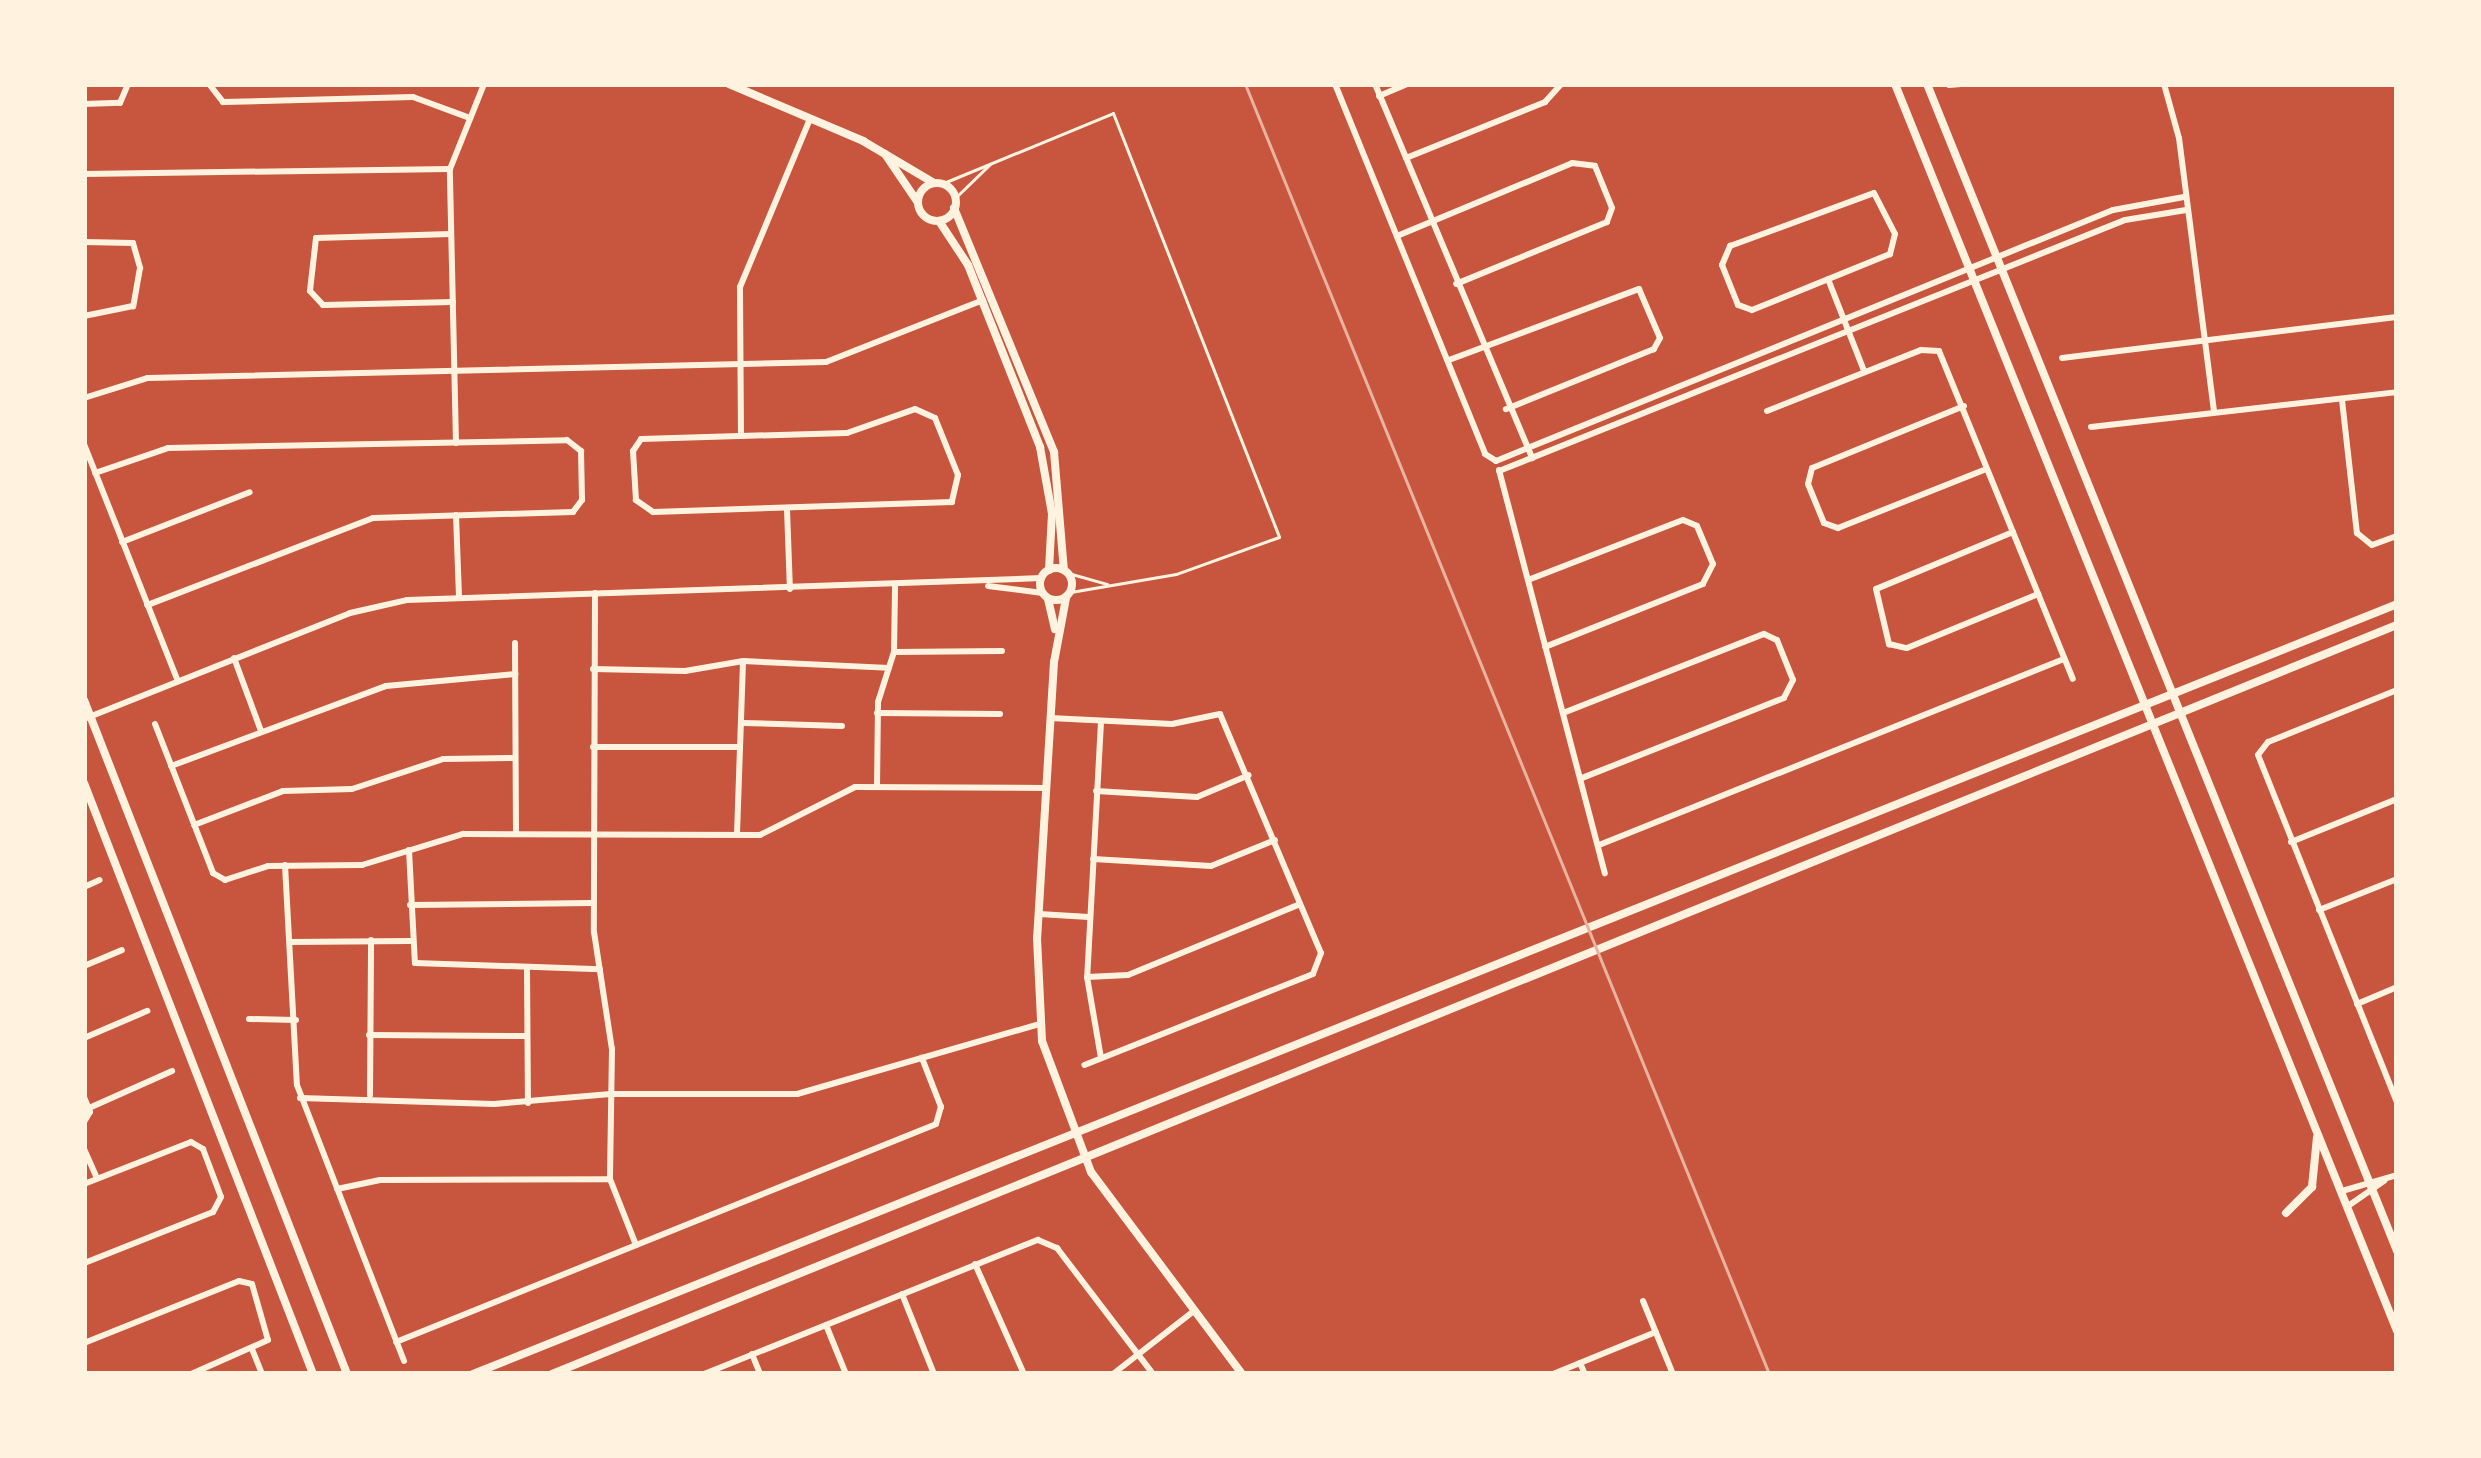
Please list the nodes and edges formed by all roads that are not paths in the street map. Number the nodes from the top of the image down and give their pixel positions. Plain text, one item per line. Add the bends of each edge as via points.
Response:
1 (128, 84) edge
2 (209, 84) edge
3 (484, 84) edge
4 (729, 84) edge
5 (1335, 84) edge
6 (1375, 84) edge
7 (1407, 84) edge
8 (1561, 84) edge
9 (1894, 84) edge
10 (1927, 84) edge
11 (1961, 84) edge
12 (2164, 84) edge
13 (1949, 85) edge
14 (1379, 95) junction
15 (84, 104) edge
16 (470, 118) junction
17 (810, 118) junction
18 (885, 154) junction
19 (1405, 158) junction
20 (992, 163) junction
21 (450, 169) junction
22 (84, 174) edge
23 (938, 183) junction
24 (2184, 197) junction
25 (918, 202) junction
26 (955, 203) junction
27 (2186, 210) junction
28 (939, 220) junction
29 (1430, 220) junction
30 (451, 234) junction
31 (1397, 236) junction
32 (84, 242) edge
33 (1995, 257) junction
34 (1969, 268) junction
35 (2001, 272) junction
36 (1828, 279) junction
37 (1975, 282) junction
38 (1456, 284) junction
39 (983, 300) junction
40 (452, 302) junction
41 (84, 316) edge
42 (1844, 317) junction
43 (2397, 317) edge
44 (1850, 332) junction
45 (2205, 340) junction
46 (1481, 347) junction
47 (2062, 358) dead end
48 (1449, 360) junction
49 (740, 364) junction
50 (454, 371) junction
51 (1864, 371) junction
52 (2397, 392) edge
53 (84, 398) edge
54 (2342, 398) junction
55 (1037, 404) junction
56 (1964, 406) junction
57 (1506, 409) junction
58 (1767, 411) dead end
59 (2214, 413) junction
60 (1029, 416) junction
61 (2091, 427) dead end
62 (741, 436) junction
63 (456, 443) junction
64 (84, 444) edge
65 (1527, 448) junction
66 (1532, 458) junction
67 (1496, 461) junction
68 (1988, 468) junction
69 (1499, 471) junction
70 (95, 473) junction
71 (250, 493) dead end
72 (787, 509) junction
73 (456, 515) junction
74 (2013, 532) junction
75 (2397, 536) edge
76 (122, 542) junction
77 (1066, 572) junction
78 (1045, 574) junction
79 (1528, 580) junction
80 (978, 585) junction
81 (1110, 585) junction
82 (895, 587) junction
83 (790, 589) junction
84 (595, 593) junction
85 (2038, 594) junction
86 (1068, 595) junction
87 (459, 596) junction
88 (1045, 596) junction
89 (2397, 604) edge
90 (147, 605) junction
91 (2397, 625) edge
92 (1056, 636) junction
93 (515, 643) dead end
94 (1545, 646) junction
95 (1002, 651) dead end
96 (894, 652) junction
97 (234, 658) junction
98 (2064, 659) junction
99 (743, 661) junction
100 (889, 668) junction
101 (593, 669) junction
102 (515, 674) junction
103 (2073, 679) dead end
104 (176, 680) junction
105 (2397, 690) edge
106 (2172, 693) junction
107 (84, 700) edge
108 (2145, 704) junction
109 (878, 713) junction
110 (1563, 713) junction
111 (2180, 713) junction
112 (1000, 714) dead end
113 (87, 717) edge
114 (1051, 718) junction
115 (1101, 720) junction
116 (743, 723) junction
117 (2153, 723) junction
118 (155, 724) dead end
119 (842, 725) dead end
120 (261, 731) junction
121 (593, 747) junction
122 (739, 747) junction
123 (515, 758) junction
124 (172, 766) junction
125 (1249, 775) junction
126 (1582, 778) junction
127 (84, 783) edge
128 (877, 787) junction
129 (1046, 788) junction
130 (1096, 791) junction
131 (2397, 799) edge
132 (194, 825) junction
133 (516, 833) junction
134 (594, 834) junction
135 (737, 835) junction
136 (1275, 840) junction
137 (2291, 842) junction
138 (1599, 845) junction
139 (409, 850) junction
140 (1093, 859) junction
141 (285, 865) junction
142 (1605, 873) dead end
143 (2397, 879) edge
144 (100, 880) dead end
145 (84, 887) edge
146 (593, 903) junction
147 (410, 904) junction
148 (1300, 904) junction
149 (2319, 910) junction
150 (1039, 914) junction
151 (1089, 917) junction
152 (371, 940) junction
153 (410, 940) junction
154 (290, 943) junction
155 (122, 950) dead end
156 (84, 966) edge
157 (527, 967) junction
158 (600, 969) junction
159 (1087, 977) junction
160 (2397, 987) edge
161 (2356, 1004) junction
162 (147, 1011) dead end
163 (249, 1018) dead end
164 (296, 1020) junction
165 (1039, 1024) junction
166 (369, 1035) junction
167 (527, 1036) junction
168 (84, 1038) edge
169 (922, 1058) junction
170 (1101, 1058) junction
171 (1084, 1065) dead end
172 (172, 1071) dead end
173 (610, 1094) junction
174 (370, 1095) junction
175 (84, 1097) edge
176 (300, 1098) junction
177 (2396, 1098) edge
178 (528, 1103) junction
179 (88, 1108) junction
180 (84, 1122) edge
181 (2316, 1130) junction
182 (1073, 1136) junction
183 (84, 1148) edge
184 (1082, 1156) junction
185 (2397, 1175) edge
186 (610, 1178) junction
187 (98, 1179) junction
188 (2369, 1181) junction
189 (2384, 1181) junction
190 (84, 1184) edge
191 (337, 1189) junction
192 (2342, 1191) junction
193 (2375, 1194) junction
194 (2348, 1206) junction
195 (2286, 1214) dead end
196 (636, 1245) junction
197 (2397, 1251) edge
198 (84, 1263) edge
199 (975, 1264) junction
200 (902, 1294) junction
201 (1643, 1301) dead end
202 (1194, 1311) junction
203 (826, 1324) junction
204 (2397, 1331) edge
205 (1656, 1332) junction
206 (396, 1342) junction
207 (84, 1343) edge
208 (252, 1349) junction
209 (752, 1354) junction
210 (1138, 1354) junction
211 (404, 1361) dead end
212 (1580, 1363) junction
213 (1038, 1370) dead end
214 (191, 1374) edge
215 (262, 1374) edge
216 (314, 1374) edge
217 (346, 1374) edge
218 (473, 1374) edge
219 (552, 1374) edge
220 (704, 1374) edge
221 (760, 1374) edge
222 (846, 1374) edge
223 (934, 1374) edge
224 (1026, 1374) edge
225 (1113, 1374) edge
226 (1153, 1374) edge
227 (1242, 1374) edge
228 (1553, 1374) edge
229 (1585, 1374) edge
230 (1673, 1374) edge

1 - 15 street via 120,103
2 - 16 street via 223,102 413,98
3 - 16 street
4 - 17 main road
5 - 31 street
6 - 14 street
7 - 14 street
8 - 19 street via 1545,102
9 - 34 main road
10 - 33 main road
11 - 13 street
12 - 24 street
14 - 19 street
16 - 21 street
17 - 18 main road
17 - 49 street via 740,287
18 - 23 main road
18 - 25 main road
19 - 29 street
20 - 23 lane
20 - 26 lane
20 - 81 lane via 1113,113 1279,537 1176,574
21 - 22 street
21 - 30 street
23 - 25 main road
23 - 26 main road
24 - 27 street
24 - 33 street via 2126,206
25 - 28 main road via 924,216
26 - 28 main road
26 - 55 main road
27 - 35 street via 2125,220
27 - 45 street
28 - 39 main road
29 - 31 street
29 - 38 street
29 - 38 street via 1572,163 1590,161 1599,173 1612,208 1607,222
30 - 40 street
30 - 40 street via 316,238 310,291 322,304
31 - 48 street
32 - 41 street via 133,244 140,268 133,306
33 - 34 street
33 - 35 main road
34 - 37 main road
34 - 42 street
35 - 37 street
35 - 106 main road
36 - 36 street via 1743,309 1721,258 1730,246 1874,193 1895,248
36 - 42 street
37 - 44 street
37 - 108 main road
38 - 46 street
39 - 49 street via 833,360
39 - 60 main road
40 - 50 street
42 - 44 street
42 - 65 street
43 - 45 street
44 - 51 street
44 - 66 street
45 - 47 street
45 - 59 street
46 - 48 street
46 - 57 street
46 - 57 street via 1625,289 1644,294 1660,338 1654,349
48 - 67 street via 1485,454
49 - 50 street
49 - 62 street
50 - 53 street via 140,378
50 - 63 street
51 - 56 street via 1936,348
51 - 58 street
52 - 54 street
54 - 59 street
54 - 75 street via 2356,533 2372,545
55 - 60 main road
55 - 77 main road via 1060,483
56 - 68 street
56 - 68 street via 1812,468 1808,484 1824,523 1838,528
57 - 65 street
59 - 61 street
60 - 78 main road via 1051,502
62 - 72 street via 641,439 634,451 638,505 653,512
62 - 72 street via 847,434 919,408 935,418 961,483 945,504
63 - 70 street via 168,448
63 - 73 street via 575,442 582,500 569,513
64 - 70 street
65 - 66 street
65 - 67 street
66 - 69 street
67 - 69 street
68 - 74 street
69 - 79 street
70 - 76 street
71 - 76 street
72 - 83 street
73 - 87 street
73 - 90 street via 368,520
74 - 85 street
74 - 85 street via 1876,589 1886,637 1907,648
76 - 90 street
77 - 78 main road
77 - 81 lane
77 - 86 main road
78 - 80 street
78 - 88 main road
79 - 94 street
79 - 94 street via 1683,520 1697,526 1713,564 1703,584
80 - 82 street
80 - 88 street
81 - 86 lane
82 - 83 street
82 - 96 street
83 - 84 street
84 - 87 street
84 - 101 street
85 - 98 street
86 - 88 main road
86 - 92 main road
87 - 97 street via 383,604
88 - 92 main road
89 - 106 main road
90 - 104 street
91 - 111 main road
92 - 114 main road
93 - 102 street
94 - 110 street
95 - 96 street
96 - 100 street
97 - 104 street
97 - 120 street
98 - 103 street
98 - 138 street
99 - 100 street
99 - 101 street via 685,671
99 - 116 street
100 - 109 street
101 - 121 street
102 - 120 street via 405,680
102 - 123 street
104 - 113 street
105 - 137 street via 2260,749
106 - 108 main road
106 - 111 main road
107 - 113 main road
108 - 117 main road
108 - 182 main road
109 - 112 street
109 - 128 street
110 - 126 street
110 - 126 street via 1764,634 1777,640 1793,680 1784,698
111 - 117 main road
111 - 188 main road
113 - 217 main road
114 - 115 street
114 - 129 main road
115 - 125 street via 1172,724 1220,713
115 - 130 street
116 - 119 street
116 - 122 street
117 - 181 main road
117 - 184 main road
118 - 124 street
120 - 124 street
121 - 122 street
121 - 134 street
122 - 135 street
123 - 132 street via 443,759 356,789 283,790
123 - 133 street
124 - 132 street
125 - 130 street via 1197,797
125 - 136 street
126 - 138 street
127 - 216 main road
128 - 129 street
128 - 135 street via 833,794 777,830
129 - 150 main road
130 - 140 street
131 - 137 street
132 - 141 street via 221,878
133 - 134 street
133 - 139 street via 463,834
134 - 135 street
134 - 146 street
136 - 140 street via 1211,866
136 - 148 street
137 - 149 street
138 - 142 street
139 - 141 street via 355,866
139 - 147 street
140 - 151 street
141 - 154 street
143 - 149 street
144 - 145 street
146 - 147 street
146 - 158 street
147 - 153 street
148 - 159 street via 1128,975
148 - 170 street via 1321,953 1313,974
149 - 161 street
150 - 151 street
150 - 165 main road
151 - 159 street
152 - 153 street
152 - 154 street
152 - 166 street
153 - 157 street via 419,964
154 - 164 street
155 - 156 street
157 - 158 street
157 - 167 street
158 - 173 street
159 - 170 street
160 - 161 street
161 - 177 street
162 - 168 street
163 - 164 street
164 - 176 street
165 - 169 street
165 - 182 main road
166 - 167 street
166 - 174 street
167 - 178 street
169 - 173 street via 796,1094
169 - 196 street via 941,1107 936,1124
170 - 171 street
172 - 179 street
173 - 178 street
173 - 186 street
174 - 176 street
174 - 178 street
175 - 179 street
176 - 191 street
179 - 180 street
181 - 192 main road
181 - 195 main road via 2316,1177
182 - 184 main road
182 - 218 main road
183 - 187 street
184 - 202 main road
184 - 219 main road
185 - 189 street
186 - 191 street via 380,1180
186 - 196 street
187 - 190 street
187 - 198 street via 191,1142 203,1150 221,1201 213,1212
188 - 189 street
188 - 192 street
188 - 193 main road
189 - 193 street
191 - 206 street
192 - 194 main road
193 - 194 street
193 - 197 main road
194 - 204 main road
196 - 206 street
199 - 200 street
199 - 210 street via 1048,1241
199 - 224 street
200 - 203 street
200 - 223 street
201 - 205 street
202 - 210 street
202 - 227 main road
203 - 209 street
203 - 222 street
205 - 212 street
205 - 230 street
206 - 211 street
207 - 208 street via 239,1281 256,1288 270,1336
208 - 214 street
208 - 215 street
209 - 220 street
209 - 221 street
210 - 225 street
210 - 226 street
212 - 228 street
212 - 229 street
213 - 224 street

